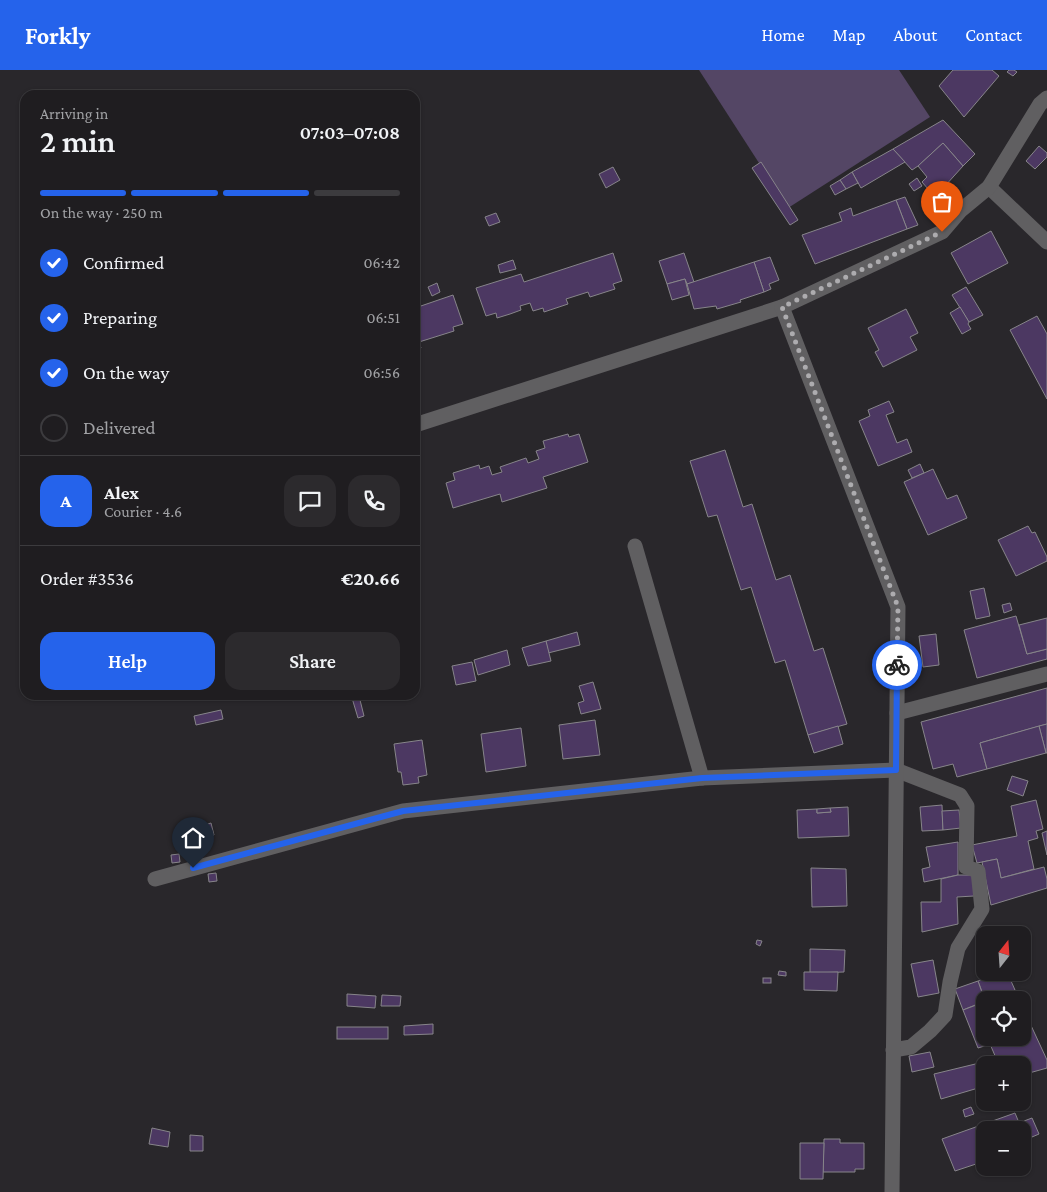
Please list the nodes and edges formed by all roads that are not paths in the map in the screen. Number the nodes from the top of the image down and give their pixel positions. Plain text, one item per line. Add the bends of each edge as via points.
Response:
1 (1047, 98) edge
2 (989, 187) junction
3 (1047, 242) edge
4 (782, 307) junction
5 (420, 422) edge
6 (635, 546) dead end
7 (1047, 674) edge
8 (896, 713) junction
9 (896, 770) junction
10 (702, 778) junction
11 (155, 879) dead end
12 (893, 1050) junction
13 (892, 1192) edge

1 - 2 street via 1040,104
2 - 3 street
2 - 4 street via 960,211 942,232
4 - 5 street
4 - 8 street via 898,607
6 - 10 street
7 - 8 street
8 - 9 street
9 - 10 street
9 - 12 street
9 - 12 street via 960,795 968,806 966,867 978,871 982,909 958,948 945,1015 911,1047
10 - 11 street via 403,811
12 - 13 street

